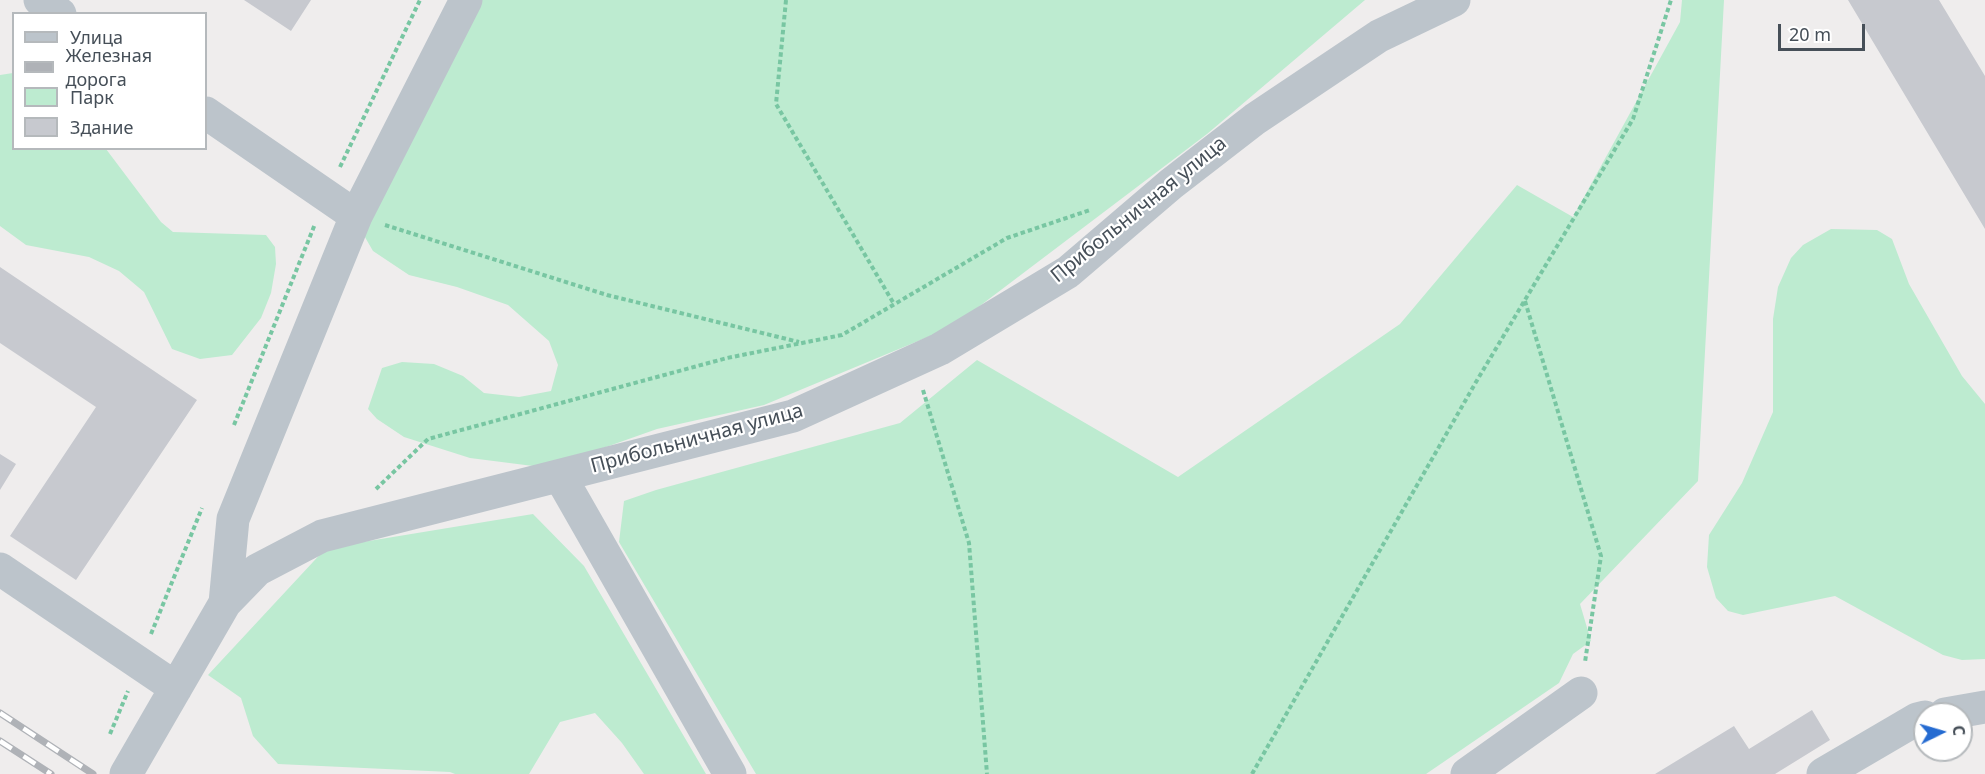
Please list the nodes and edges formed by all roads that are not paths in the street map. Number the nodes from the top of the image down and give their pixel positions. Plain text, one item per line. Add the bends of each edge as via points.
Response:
1 (40, 0) edge
2 (466, 0) edge
3 (1454, 0) edge
4 (57, 12) edge
5 (207, 114) edge
6 (356, 216) junction
7 (560, 476) junction
8 (0, 569) edge
9 (225, 603) junction
10 (176, 688) junction
11 (1581, 693) road end
12 (1913, 721) edge
13 (126, 774) edge
14 (730, 774) edge
15 (1467, 774) edge
16 (1823, 774) edge

1 - 4 street
2 - 6 street
3 - 7 street, Прибольничная улица via 1378,36 1255,119 1068,272 940,348 793,416
5 - 6 street
6 - 9 street via 233,519
7 - 9 street, Прибольничная улица via 322,536 256,570
7 - 14 street
8 - 10 street
9 - 10 street, Прибольничная улица
10 - 13 street, Прибольничная улица
11 - 15 street
12 - 16 street

